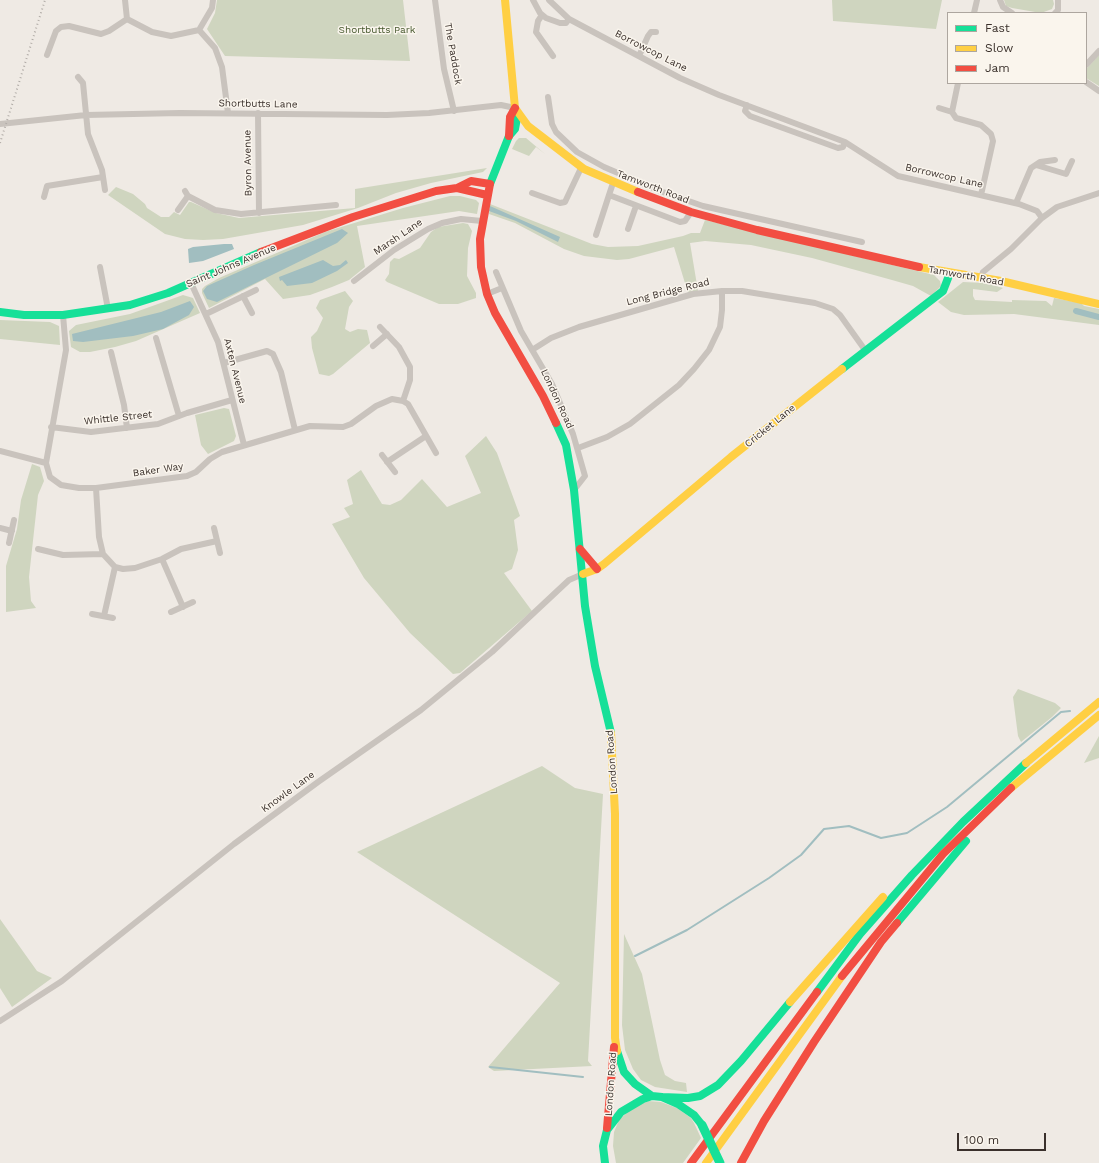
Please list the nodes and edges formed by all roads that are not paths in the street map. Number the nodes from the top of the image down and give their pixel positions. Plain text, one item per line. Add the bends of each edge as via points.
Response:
1 (126, 0) edge
2 (213, 0) edge
3 (435, 0) edge
4 (504, 0) edge
5 (533, 0) edge
6 (549, 0) edge
7 (977, 0) edge
8 (1000, 0) edge
9 (1058, 0) edge
10 (974, 12) edge
11 (1010, 12) edge
12 (1056, 12) edge
13 (542, 15) junction
14 (127, 19) junction
15 (570, 19) junction
16 (199, 30) junction
17 (656, 32) dead end
18 (1099, 51) edge
19 (56, 52) dead end
20 (553, 56) dead end
21 (638, 56) junction
22 (1087, 64) edge
23 (78, 77) dead end
24 (1087, 83) edge
25 (958, 84) edge
26 (1099, 91) edge
27 (548, 97) dead end
28 (747, 105) junction
29 (515, 108) junction
30 (939, 108) dead end
31 (454, 111) junction
32 (952, 112) junction
33 (228, 113) junction
34 (258, 114) junction
35 (86, 115) junction
36 (0, 124) edge
37 (537, 134) junction
38 (509, 136) junction
39 (845, 142) junction
40 (554, 147) junction
41 (589, 160) junction
42 (1055, 160) dead end
43 (1072, 161) dead end
44 (1036, 165) junction
45 (582, 169) junction
46 (496, 171) junction
47 (476, 181) junction
48 (613, 183) junction
49 (104, 184) junction
50 (112, 184) dead end
51 (490, 184) junction
52 (457, 188) junction
53 (532, 192) dead end
54 (1099, 193) edge
55 (487, 195) junction
56 (609, 195) junction
57 (982, 195) junction
58 (44, 198) dead end
59 (325, 198) dead end
60 (1016, 203) junction
61 (336, 204) dead end
62 (326, 206) junction
63 (636, 206) junction
64 (178, 210) dead end
65 (691, 212) junction
66 (259, 213) junction
67 (1042, 218) junction
68 (482, 221) junction
69 (628, 229) dead end
70 (596, 235) dead end
71 (836, 236) junction
72 (862, 242) dead end
73 (834, 247) junction
74 (100, 266) dead end
75 (496, 272) dead end
76 (950, 273) junction
77 (981, 278) junction
78 (354, 281) dead end
79 (191, 282) junction
80 (502, 288) junction
81 (256, 290) dead end
82 (722, 290) junction
83 (487, 294) junction
84 (243, 296) junction
85 (1099, 304) edge
86 (108, 309) junction
87 (0, 312) edge
88 (252, 313) dead end
89 (206, 314) junction
90 (63, 315) junction
91 (380, 328) dead end
92 (387, 334) junction
93 (156, 338) dead end
94 (373, 346) dead end
95 (532, 350) junction
96 (865, 350) junction
97 (111, 352) dead end
98 (224, 363) junction
99 (232, 400) junction
100 (403, 401) junction
101 (180, 416) junction
102 (51, 427) junction
103 (127, 428) junction
104 (295, 430) junction
105 (426, 436) junction
106 (244, 445) junction
107 (578, 448) junction
108 (0, 451) edge
109 (436, 453) dead end
110 (382, 455) dead end
111 (387, 462) junction
112 (46, 463) junction
113 (395, 472) dead end
114 (96, 488) junction
115 (574, 490) junction
116 (14, 520) dead end
117 (0, 528) edge
118 (214, 528) dead end
119 (12, 531) junction
120 (217, 541) junction
121 (9, 543) dead end
122 (38, 549) dead end
123 (580, 549) junction
124 (220, 553) dead end
125 (103, 554) junction
126 (162, 559) junction
127 (116, 567) junction
128 (597, 569) junction
129 (582, 574) junction
130 (193, 602) dead end
131 (183, 607) junction
132 (171, 612) dead end
133 (92, 614) dead end
134 (104, 616) junction
135 (114, 618) dead end
136 (1099, 702) edge
137 (1099, 715) edge
138 (1074, 735) junction
139 (938, 848) junction
140 (0, 1021) edge
141 (615, 1038) junction
142 (652, 1096) junction
143 (662, 1097) junction
144 (607, 1130) junction
145 (605, 1163) edge
146 (691, 1163) edge
147 (706, 1163) edge
148 (720, 1163) edge
149 (741, 1163) edge

1 - 14 street
2 - 16 street via 212,8
3 - 31 street, The Paddock via 444,69
4 - 29 main road
5 - 13 street
6 - 15 street, Borrowcop Lane
7 - 10 street
8 - 11 street via 1003,7
9 - 12 street
13 - 15 street via 560,23 566,23
13 - 20 street via 538,20 536,32
14 - 16 street via 161,35 179,35
14 - 19 street via 109,32 101,34 69,26 61,27 56,31 48,52
15 - 21 street, Borrowcop Lane
16 - 33 street via 215,48 222,67
17 - 21 street via 651,32
18 - 22 street
21 - 28 street, Borrowcop Lane via 698,86
23 - 35 street via 82,83
24 - 26 street
25 - 32 street
27 - 41 street, Tamworth Road via 552,124 556,132 567,144
28 - 39 street, Borrowcop Lane
28 - 39 street via 746,111 750,116 838,148 843,147
29 - 31 street, Shortbutts Lane via 501,105
29 - 37 main road, Tamworth Road
29 - 38 main road, London Road via 510,118
29 - 40 main road, Tamworth Road via 534,124
30 - 32 street
31 - 34 street, Shortbutts Lane via 387,116
32 - 57 street via 956,118 981,125 991,134 993,141
33 - 34 street, Shortbutts Lane
33 - 35 street, Shortbutts Lane
34 - 66 street, Byron Avenue
35 - 36 street, Shortbutts Lane
35 - 49 street via 88,134 102,170
37 - 38 main road via 522,131
37 - 40 main road, Tamworth Road
38 - 46 main road, London Road
39 - 57 street, Borrowcop Lane via 898,176
40 - 45 main road, Tamworth Road
41 - 45 street
41 - 71 street, Tamworth Road via 682,199
42 - 44 street
43 - 44 street via 1066,174
44 - 60 street via 1031,168
45 - 48 main road, Tamworth Road
45 - 53 street via 566,202 560,203
46 - 47 main road, Saint Johns Avenue
46 - 51 main road, London Road
47 - 51 main road
47 - 52 main road, Saint Johns Avenue
48 - 56 street, Tamworth Road
48 - 65 main road, Tamworth Road
49 - 50 street
49 - 58 street via 47,186
51 - 55 main road, London Road
52 - 55 main road, Saint Johns Avenue
52 - 79 main road, Saint Johns Avenue via 436,191 353,217 290,240
54 - 67 street via 1057,207
55 - 68 main road, London Road
56 - 63 street, Tamworth Road
56 - 70 street
57 - 60 street, Borrowcop Lane
59 - 62 street
60 - 67 street, Borrowcop Lane via 1037,211
61 - 62 street
62 - 66 street
63 - 65 street, Tamworth Road via 680,222 686,221
63 - 69 street
64 - 66 street via 186,194 215,210 241,214
65 - 73 main road, Tamworth Road
67 - 77 street via 983,272
68 - 78 street, Marsh Lane via 461,219 428,229 394,250
68 - 83 main road, London Road via 481,267
71 - 72 street, Tamworth Road
71 - 73 street
73 - 76 main road, Tamworth Road
74 - 86 street
75 - 80 street, London Road
76 - 77 main road, Tamworth Road
76 - 96 main road, Cricket Lane via 943,291
77 - 85 main road, Tamworth Road
79 - 86 main road, Saint Johns Avenue via 168,293
79 - 89 street, Axten Avenue
80 - 83 street
80 - 95 street, London Road
81 - 84 street
82 - 95 street, Long Bridge Road via 693,294 579,327 551,338
82 - 96 street, Long Bridge Road via 815,303 833,309
82 - 107 street via 720,327 709,350 694,369 679,385 630,424 607,437
83 - 115 main road, London Road via 494,313 559,427 566,445
84 - 88 street
84 - 89 street
86 - 90 main road, Saint Johns Avenue
87 - 90 main road, Saint Johns Avenue
89 - 98 street, Axten Avenue
90 - 102 street via 66,350
91 - 92 street
92 - 94 street
92 - 100 street via 399,347 410,367 410,380
93 - 101 street
95 - 107 street, London Road via 552,384
96 - 128 main road, Cricket Lane
97 - 103 street
98 - 99 street, Axten Avenue
98 - 104 street via 268,351 273,354 281,372
99 - 101 street, Whittle Street
99 - 106 street, Axten Avenue
100 - 104 street, Baker Way via 384,402 343,427 318,425
100 - 105 street via 408,404
101 - 103 street, Whittle Street via 158,424
102 - 103 street, Whittle Street via 82,432
102 - 112 street
104 - 106 street, Baker Way
105 - 109 street
105 - 111 street
106 - 114 street, Baker Way via 218,454 196,472 186,476
107 - 115 street, London Road via 584,476
108 - 112 street
110 - 111 street
111 - 113 street
112 - 114 street, Baker Way via 47,472 56,483 67,487
114 - 125 street via 99,537
115 - 123 main road, London Road
116 - 119 street
117 - 119 street
118 - 120 street
119 - 121 street
120 - 124 street
120 - 126 street via 189,547
122 - 125 street via 63,555
123 - 128 main road
123 - 129 main road, London Road
125 - 127 street
126 - 127 street via 135,568
126 - 131 street
127 - 134 street
128 - 129 main road, Cricket Lane
129 - 140 street, Knowle Lane via 569,580 492,652 422,710 234,844 62,981
129 - 141 main road, London Road via 595,666 607,714 612,750 615,814
130 - 131 street
131 - 132 street
133 - 134 street
134 - 135 street
136 - 139 main road via 1010,776
137 - 138 main road
138 - 147 main road via 1018,781 919,881 842,975
138 - 149 main road via 975,831 882,942 810,1048
139 - 143 main road via 906,874 878,903 812,975 718,1085 700,1096
139 - 146 main road via 860,934
141 - 142 main road, London Road via 624,1072
141 - 144 main road, London Road
142 - 143 main road
142 - 144 main road via 632,1104 621,1112
143 - 148 main road, bridge via 694,1115 702,1125
144 - 145 main road, London Road via 603,1146

